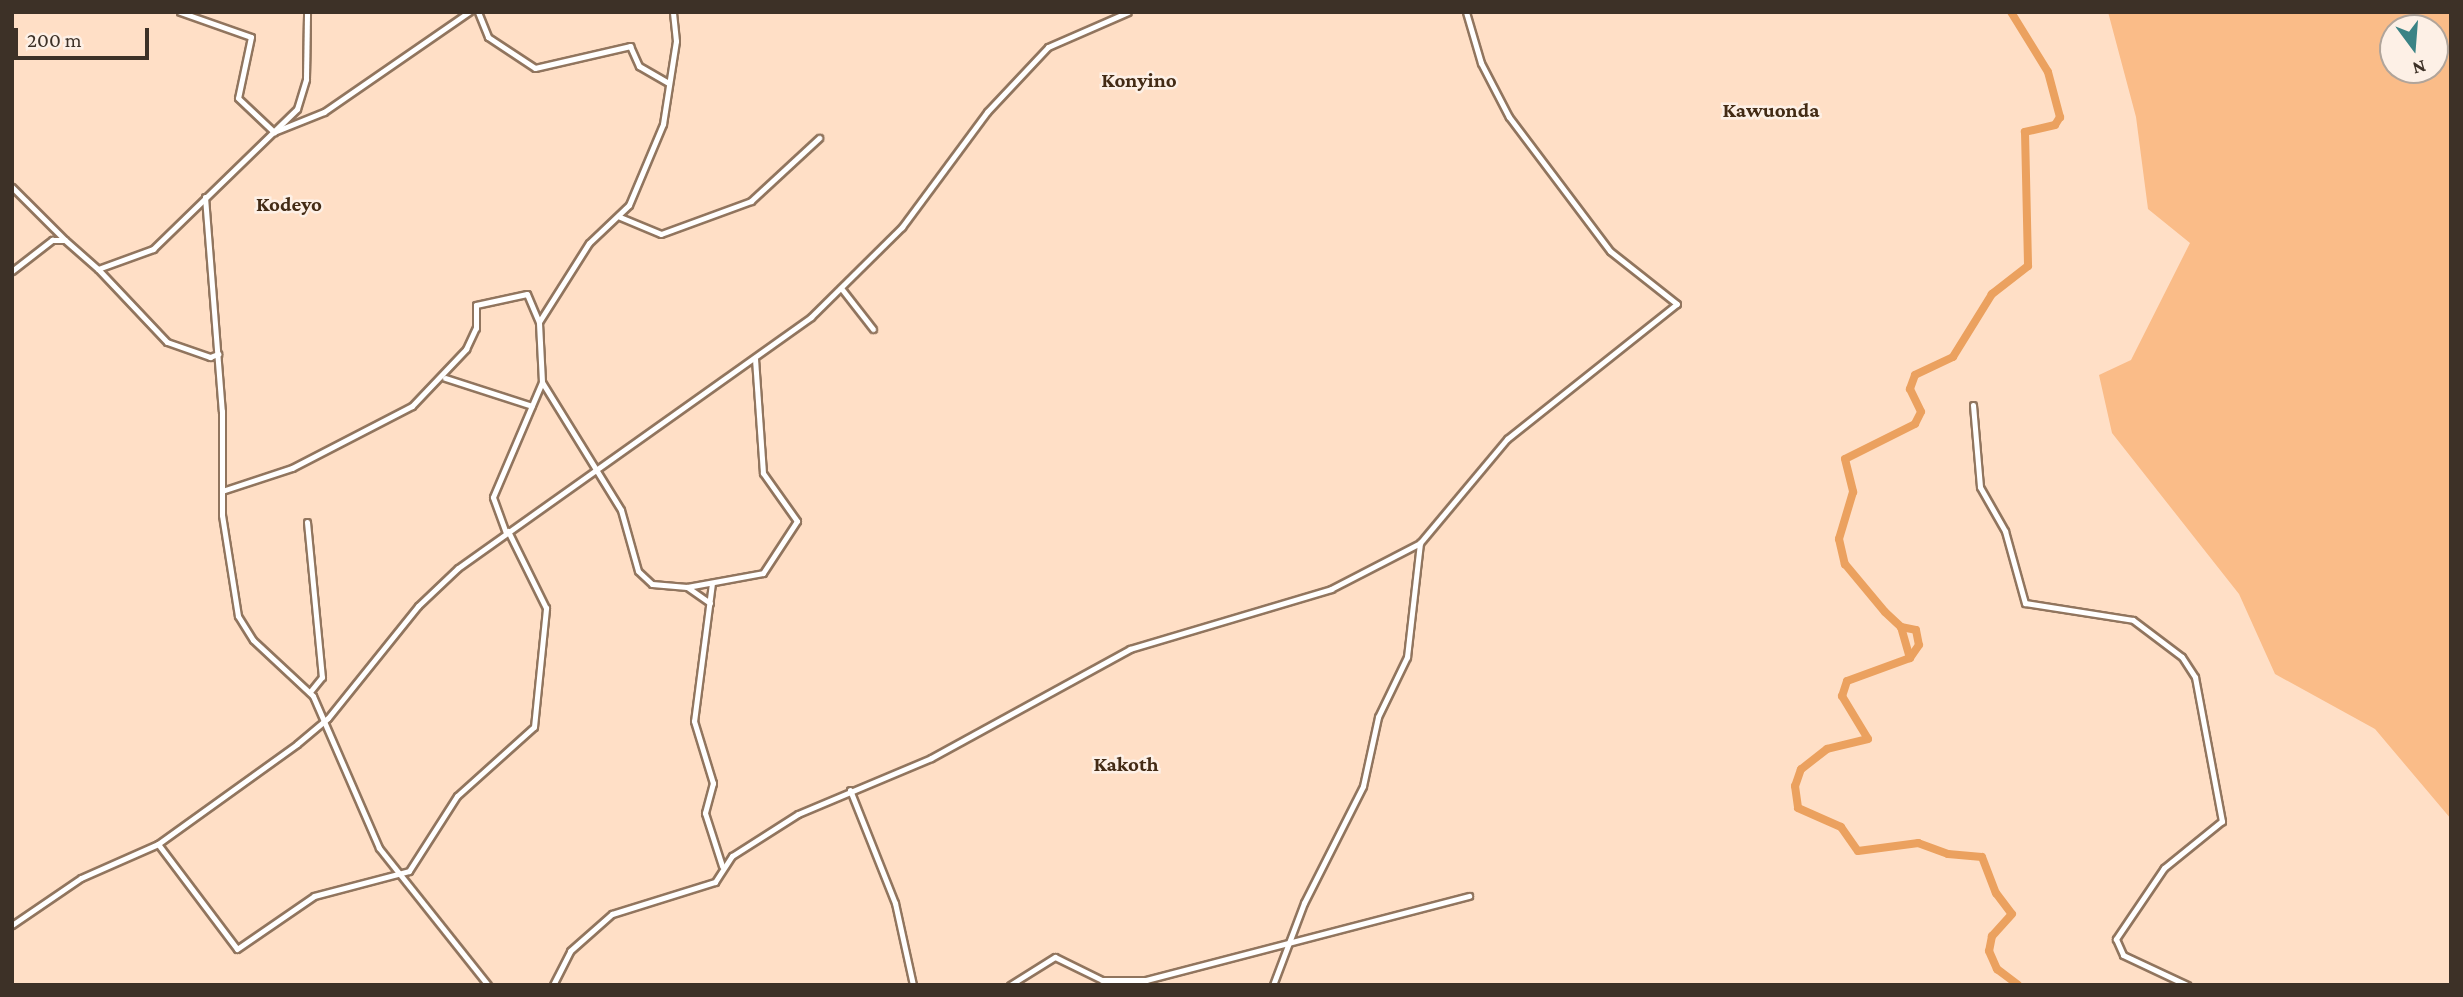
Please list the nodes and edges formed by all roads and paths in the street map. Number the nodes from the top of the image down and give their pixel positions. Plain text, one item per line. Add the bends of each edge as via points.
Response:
1 (180, 12) edge
2 (307, 12) edge
3 (468, 12) edge
4 (478, 12) edge
5 (673, 12) edge
6 (1128, 12) edge
7 (1466, 12) edge
8 (669, 83) junction
9 (274, 132) junction
10 (818, 138) dead end
11 (12, 187) edge
12 (205, 197) junction
13 (620, 218) junction
14 (65, 240) junction
15 (98, 269) junction
16 (12, 271) edge
17 (841, 288) junction
18 (539, 323) junction
19 (873, 329) dead end
20 (218, 354) junction
21 (755, 358) junction
22 (445, 378) junction
23 (542, 382) junction
24 (1973, 405) dead end
25 (532, 406) junction
26 (596, 467) junction
27 (222, 491) junction
28 (307, 522) dead end
29 (507, 532) junction
30 (1420, 542) junction
31 (712, 583) junction
32 (687, 587) junction
33 (710, 603) junction
34 (310, 692) junction
35 (323, 722) junction
36 (850, 790) junction
37 (158, 844) junction
38 (722, 866) junction
39 (398, 877) junction
40 (1469, 897) dead end
41 (12, 925) edge
42 (1284, 948) junction
43 (488, 985) edge
44 (553, 985) edge
45 (913, 985) edge
46 (1010, 985) edge
47 (1273, 985) edge
48 (2186, 985) edge

1 - 9 street via 251,37 238,98
2 - 9 street via 306,79 297,110
3 - 9 street via 324,112
4 - 8 street via 488,37 535,68 630,46 639,66
5 - 8 street
6 - 17 street via 1048,47 968,135 915,211
7 - 30 street via 1481,64 1509,117 1610,251 1677,304 1573,380 1500,446
8 - 13 street via 663,124
9 - 12 street
10 - 13 street via 751,201 661,234
11 - 14 street
12 - 15 street via 153,250
12 - 20 street
13 - 18 street via 589,243
14 - 15 street
14 - 16 street via 52,240
15 - 20 street via 167,342 210,357
17 - 19 street
17 - 21 street
18 - 22 street via 527,294 476,305 473,337
18 - 23 street
20 - 27 street
21 - 26 street
21 - 31 street via 763,473 797,522 763,573
22 - 25 street
22 - 27 street via 412,406 292,468
23 - 25 street
23 - 26 street
24 - 48 street via 1980,487 2006,531 2025,603 2133,620 2182,657 2195,677 2222,821 2164,868 2116,939 2123,955
25 - 29 street via 493,497
26 - 29 street
26 - 32 street via 621,510 638,571 652,584
27 - 34 street via 238,616 253,640
28 - 34 street via 322,677
29 - 35 street via 418,606
29 - 39 street via 546,608 534,727 457,796 409,871
30 - 36 street via 1331,589 1130,649 931,758
30 - 42 street via 1407,657 1378,717 1363,786
31 - 32 street
31 - 33 street
32 - 33 street
33 - 38 street via 694,721 713,783 705,813
34 - 35 street
35 - 37 street
35 - 39 street via 369,828
36 - 38 street via 758,837
36 - 45 street via 895,903
37 - 39 street via 237,949 314,896
37 - 41 street via 81,878
38 - 44 street via 710,884 612,914 570,951
39 - 43 street
40 - 42 street
42 - 46 street via 1118,984 1055,957
42 - 47 street

